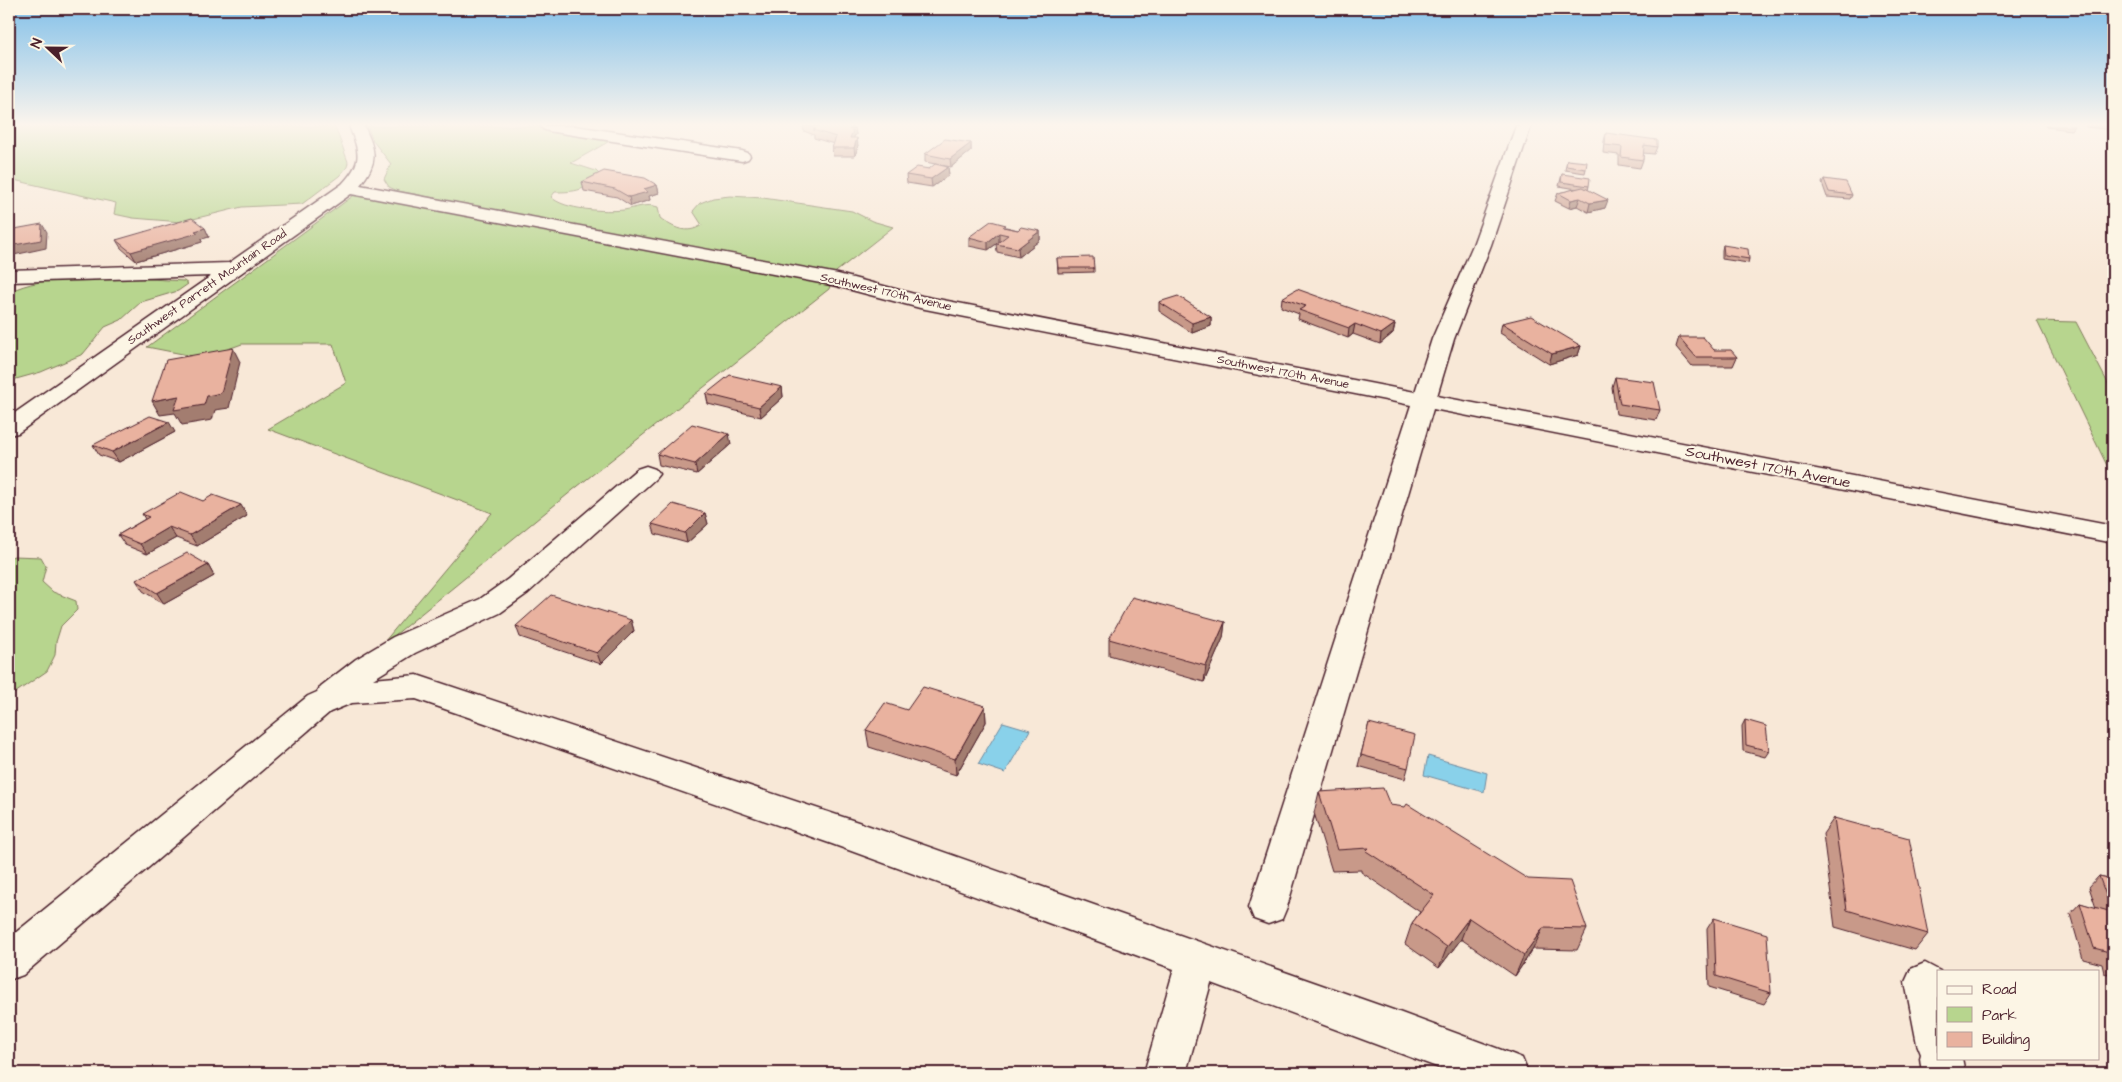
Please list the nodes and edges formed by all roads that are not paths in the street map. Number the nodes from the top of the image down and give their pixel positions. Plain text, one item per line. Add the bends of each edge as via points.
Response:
1 (359, 176) edge
2 (1506, 176) edge
3 (348, 188) junction
4 (233, 269) junction
5 (9, 276) edge
6 (1424, 400) junction
7 (9, 428) edge
8 (646, 474) dead end
9 (2113, 536) edge
10 (319, 704) junction
11 (1268, 907) dead end
12 (1197, 959) junction
13 (9, 962) edge
14 (1926, 982) dead end
15 (1937, 1039) edge
16 (1941, 1060) edge
17 (1165, 1073) edge
18 (1507, 1073) edge
19 (1944, 1073) edge

1 - 3 street, Southwest Parrett Mountain Road
2 - 6 street via 1443,339
3 - 4 street, Southwest Parrett Mountain Road
3 - 6 street, Southwest 170th Avenue via 838,280 920,302
4 - 5 street
4 - 7 street, Southwest Parrett Mountain Road
6 - 9 street, Southwest 170th Avenue
6 - 11 street
8 - 10 street via 518,586 490,606 404,645 367,667
10 - 12 street via 348,692 417,686 845,833
10 - 13 street
12 - 17 street
12 - 18 street
14 - 15 street
16 - 19 street

